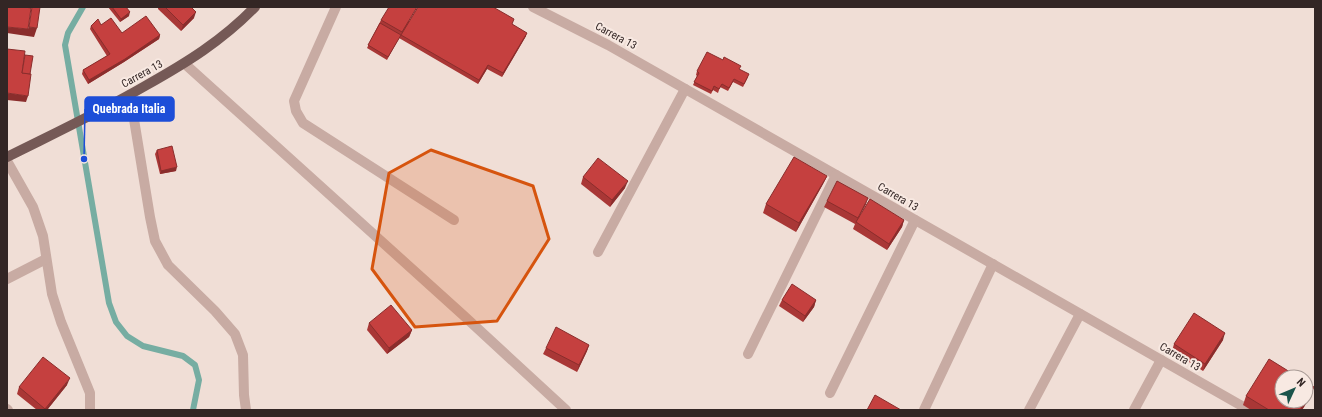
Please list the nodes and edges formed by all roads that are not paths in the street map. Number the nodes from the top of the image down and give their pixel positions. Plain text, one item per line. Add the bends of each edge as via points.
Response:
1 (256, 7) edge
2 (336, 7) edge
3 (533, 7) edge
4 (185, 64) junction
5 (685, 89) junction
6 (130, 95) junction
7 (7, 157) edge
8 (7, 162) edge
9 (836, 175) junction
10 (454, 220) dead end
11 (915, 220) junction
12 (598, 252) dead end
13 (46, 259) junction
14 (993, 264) junction
15 (7, 279) edge
16 (1080, 314) junction
17 (748, 354) dead end
18 (1161, 360) junction
19 (830, 394) dead end
20 (90, 409) edge
21 (1243, 409) edge
22 (246, 410) edge
23 (566, 410) edge
24 (924, 410) edge
25 (1029, 410) edge
26 (1134, 410) edge

1 - 4 main road, Carrera 13 via 221,38
2 - 10 street via 294,101 296,111 303,123
3 - 5 street, Carrera 13 via 608,45
4 - 6 main road, Carrera 13
4 - 23 street
5 - 9 street, Carrera 13
5 - 12 street
6 - 7 main road, Carrera 13
6 - 22 street via 155,241 168,265 235,334 243,355
8 - 13 street via 33,207
9 - 11 street, Carrera 13
9 - 17 street
11 - 14 street, Carrera 13
11 - 19 street
13 - 15 street
13 - 20 street via 52,294 90,393
14 - 16 street, Carrera 13
14 - 24 street
16 - 18 street, Carrera 13
16 - 25 street
18 - 21 street, Carrera 13
18 - 26 street

